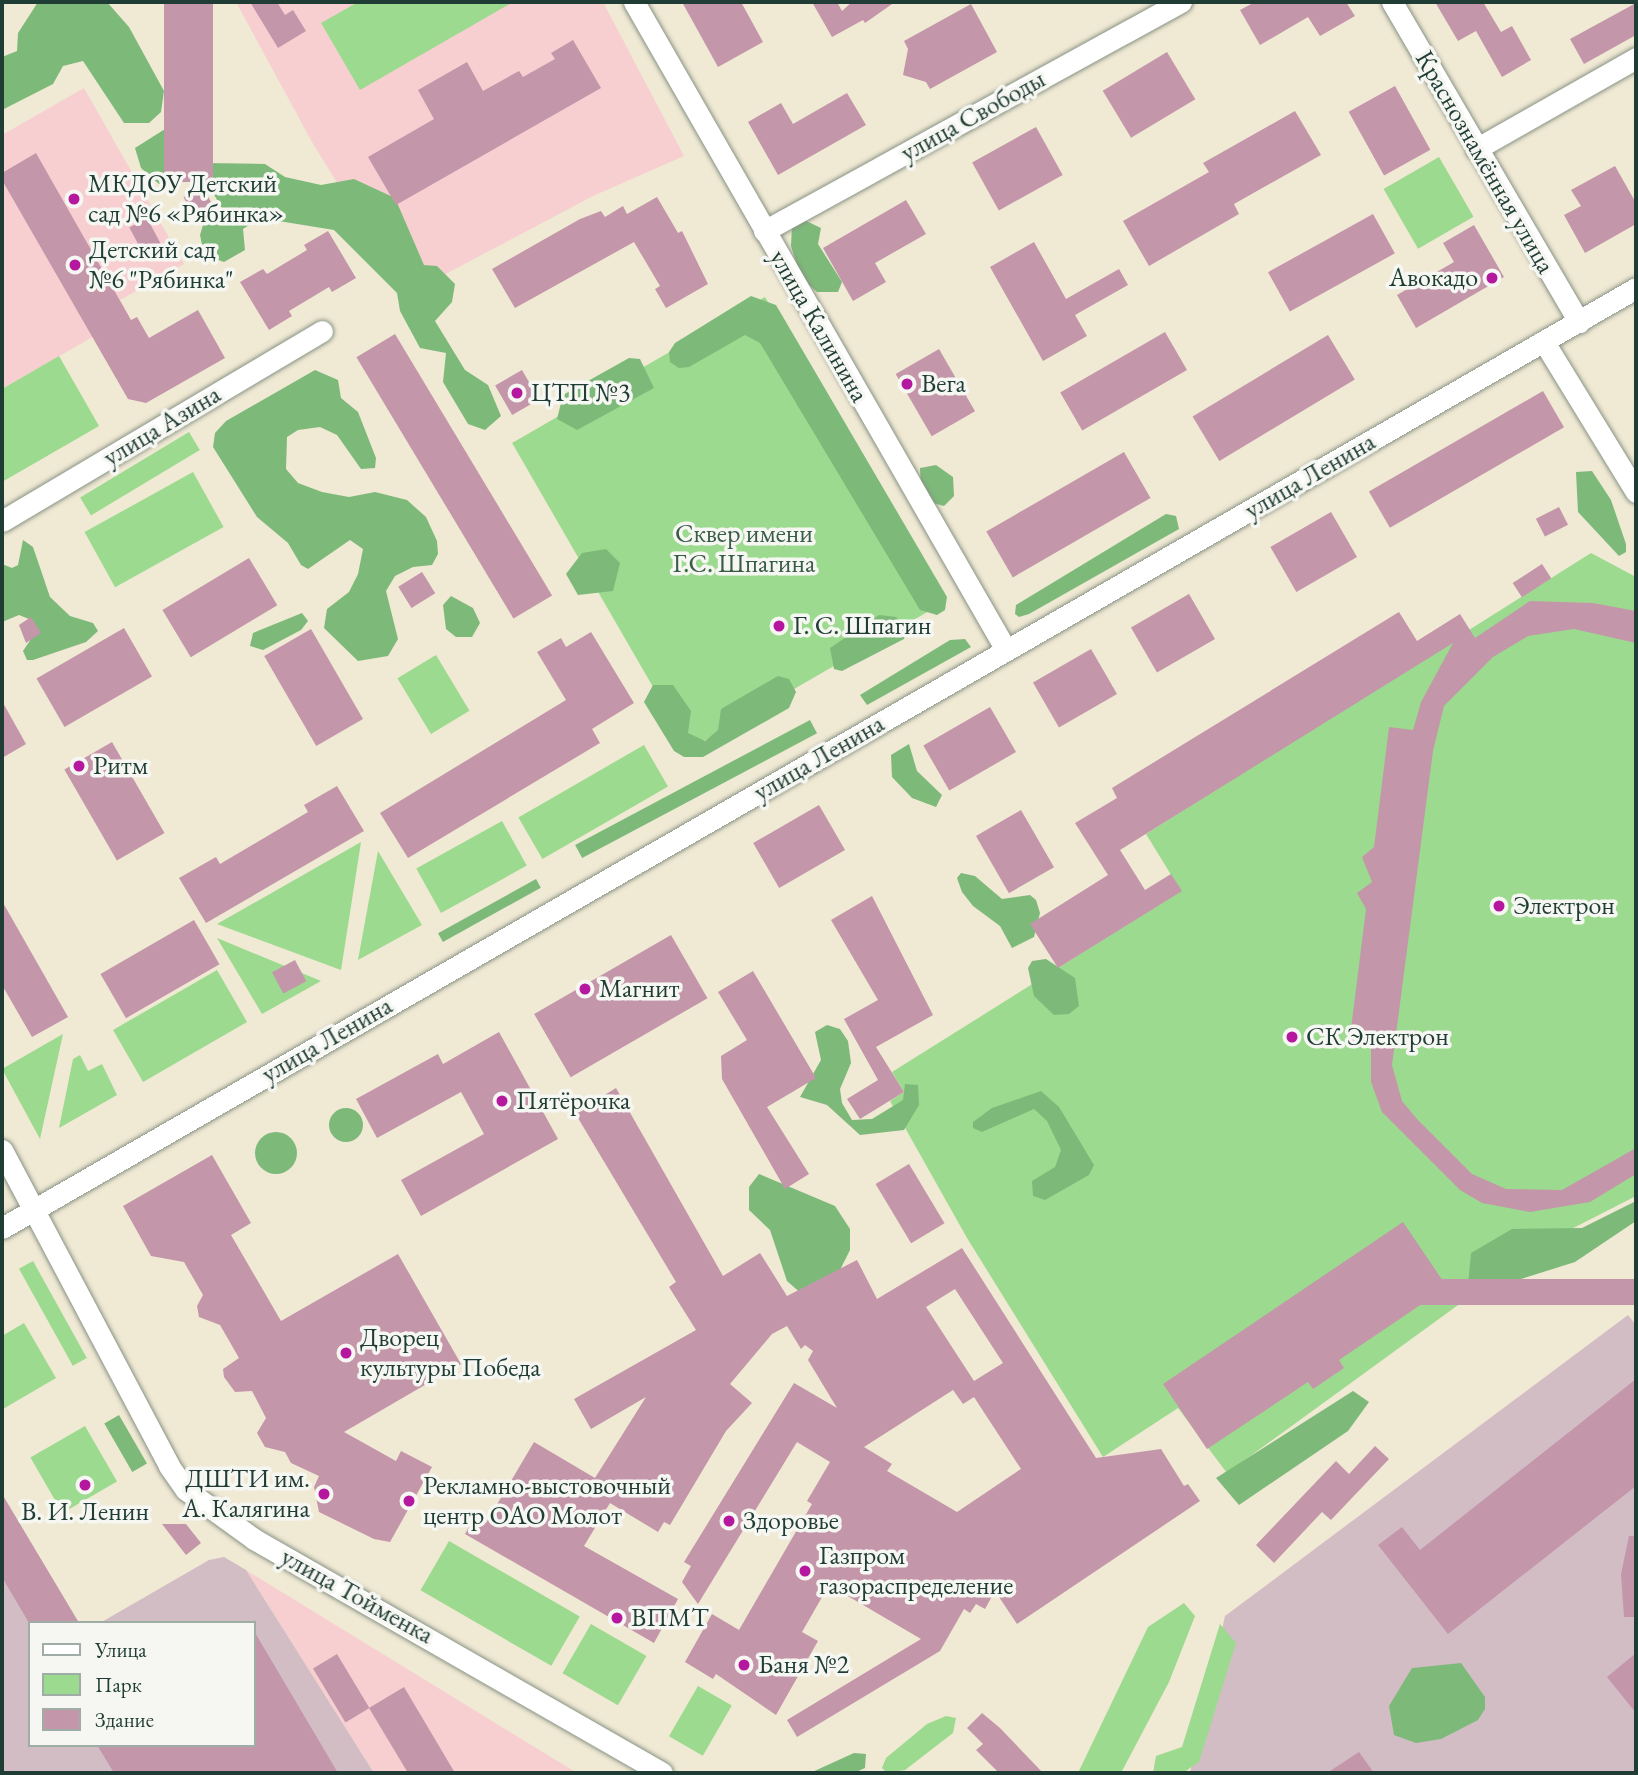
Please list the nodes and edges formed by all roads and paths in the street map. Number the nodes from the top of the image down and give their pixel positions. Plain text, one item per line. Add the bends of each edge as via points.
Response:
1 (634, 2) edge
2 (1181, 2) edge
3 (1392, 2) edge
4 (1636, 58) edge
5 (1476, 149) junction
6 (764, 231) junction
7 (1636, 288) edge
8 (1579, 322) junction
9 (322, 331) dead end
10 (1544, 341) junction
11 (1636, 492) edge
12 (2, 521) edge
13 (1006, 650) junction
14 (2, 1150) edge
15 (35, 1209) junction
16 (2, 1228) edge
17 (662, 1773) edge

1 - 6 street, улица Калинина
2 - 6 street, улица Свободы
3 - 5 street, Краснознамённая улица
4 - 5 street
5 - 8 street, Краснознамённая улица
6 - 13 street, улица Калинина
7 - 8 street, улица Ленина
8 - 10 street, улица Ленина
9 - 12 street, улица Азина
10 - 11 street
10 - 13 street, улица Ленина
13 - 15 street, улица Ленина
14 - 15 street, улица Тойменка
15 - 16 street, улица Ленина
15 - 17 street, улица Тойменка via 169,1466 186,1490 254,1539

